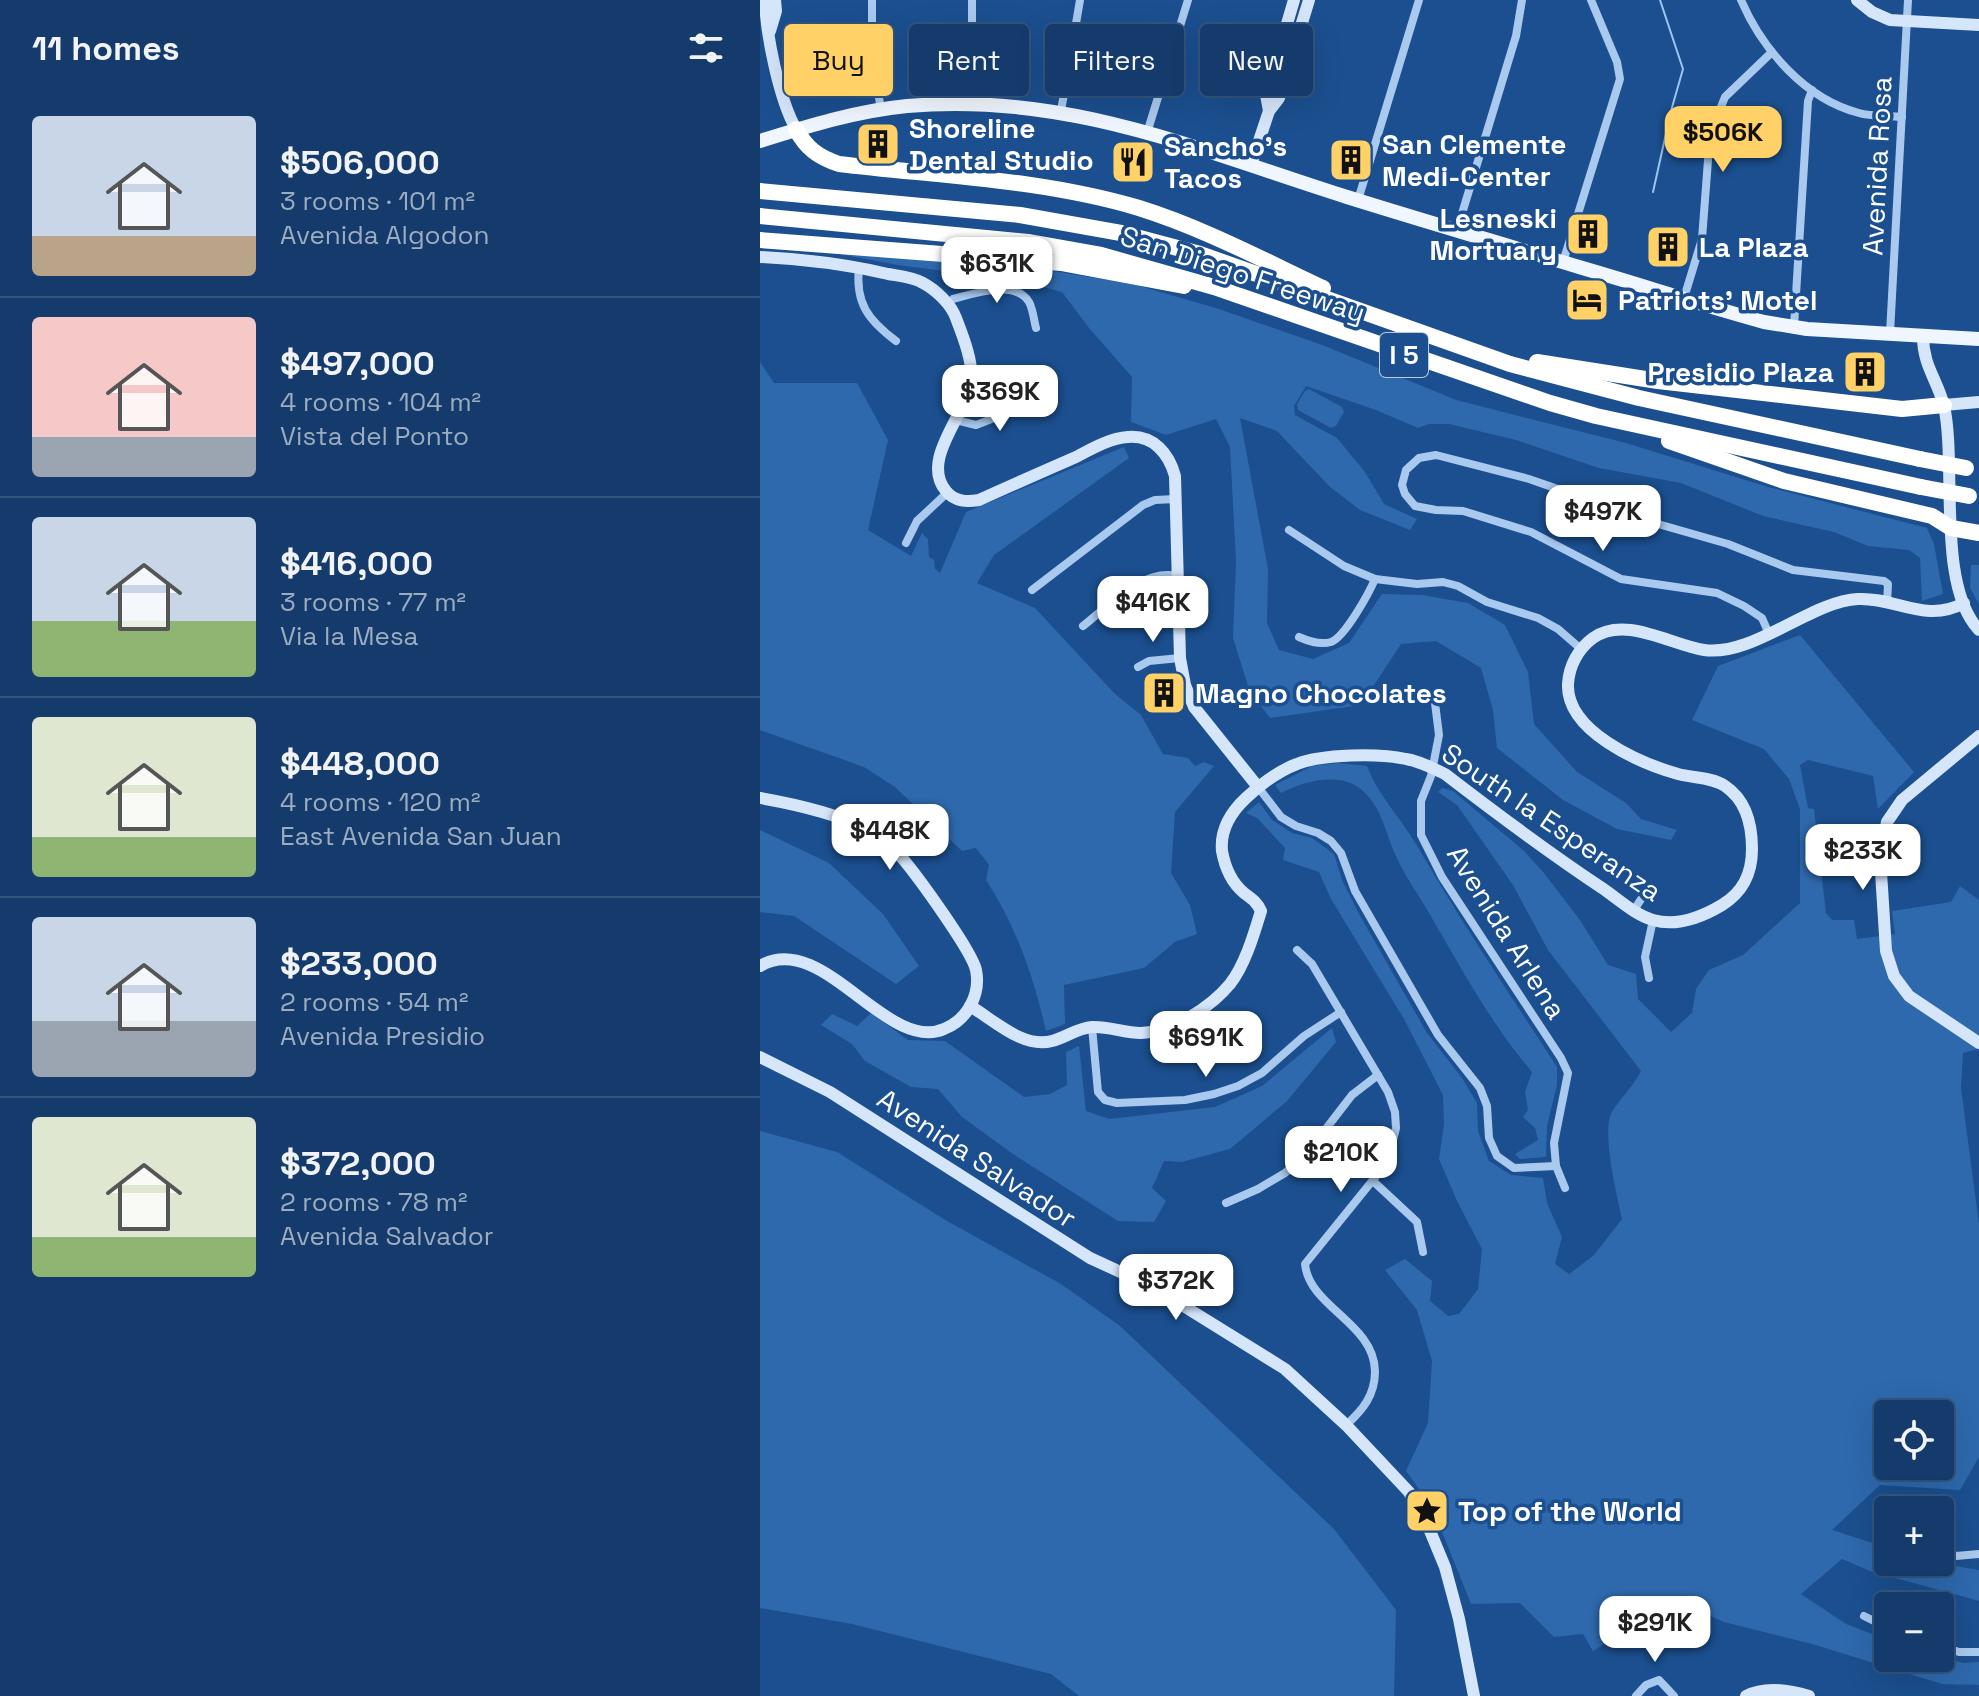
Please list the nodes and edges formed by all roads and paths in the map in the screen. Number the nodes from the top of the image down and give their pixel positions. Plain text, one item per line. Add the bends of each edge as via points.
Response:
1 (765, 0) edge
2 (775, 0) edge
3 (872, 0) edge
4 (972, 0) edge
5 (1080, 0) edge
6 (1188, 0) edge
7 (1294, 0) edge
8 (1309, 0) edge
9 (1419, 0) edge
10 (1522, 0) edge
11 (1591, 0) edge
12 (1741, 0) edge
13 (1857, 0) edge
14 (1908, 0) edge
15 (1907, 21) junction
16 (1979, 25) edge
17 (765, 32) edge
18 (1772, 52) junction
19 (1812, 90) junction
20 (972, 104) junction
21 (881, 110) junction
22 (1061, 111) junction
23 (1269, 111) junction
24 (1902, 117) junction
25 (796, 129) junction
26 (1147, 133) junction
27 (760, 141) edge
28 (1251, 165) junction
29 (760, 191) edge
30 (1358, 200) junction
31 (760, 216) edge
32 (1457, 230) junction
33 (760, 240) edge
34 (760, 257) edge
35 (1563, 262) junction
36 (859, 267) junction
37 (1214, 287) junction
38 (1684, 298) junction
39 (948, 303) junction
40 (1401, 325) junction
41 (1794, 327) junction
42 (1036, 328) dead end
43 (1890, 333) junction
44 (1923, 336) junction
45 (1979, 339) edge
46 (896, 341) dead end
47 (1469, 351) junction
48 (1043, 399) dead end
49 (1979, 402) edge
50 (1944, 405) junction
51 (1596, 416) junction
52 (956, 420) junction
53 (1972, 470) edge
54 (947, 493) junction
55 (1974, 497) edge
56 (1176, 499) junction
57 (1951, 528) junction
58 (1289, 530) dead end
59 (1979, 533) edge
60 (906, 543) dead end
61 (1178, 576) junction
62 (1375, 579) junction
63 (1032, 590) dead end
64 (1964, 603) junction
65 (1887, 604) junction
66 (1083, 626) dead end
67 (1979, 630) edge
68 (1769, 634) junction
69 (1299, 637) dead end
70 (1581, 649) junction
71 (1180, 658) junction
72 (1138, 667) dead end
73 (1434, 695) dead end
74 (1979, 736) edge
75 (1433, 767) junction
76 (1258, 787) junction
77 (760, 798) edge
78 (1649, 887) dead end
79 (1634, 910) junction
80 (1653, 920) junction
81 (1297, 950) dead end
82 (760, 966) edge
83 (1649, 978) dead end
84 (970, 1006) junction
85 (1341, 1012) junction
86 (1092, 1027) junction
87 (1979, 1043) edge
88 (760, 1057) edge
89 (1378, 1075) junction
90 (1556, 1166) junction
91 (1373, 1181) junction
92 (1565, 1188) dead end
93 (1226, 1203) dead end
94 (1423, 1252) dead end
95 (1346, 1425) junction
96 (1979, 1554) edge
97 (1954, 1555) edge
98 (1864, 1616) dead end
99 (1874, 1621) edge
100 (1954, 1650) edge
101 (1979, 1652) edge
102 (1474, 1696) edge
103 (1636, 1696) edge
104 (1674, 1696) edge
105 (1746, 1696) edge
106 (1809, 1696) edge

1 - 17 street
2 - 17 street via 776,11
3 - 21 street via 872,54
4 - 20 street
5 - 22 street
6 - 26 street
7 - 23 street via 1266,95
8 - 23 street via 1279,98
9 - 30 street
10 - 32 street via 1516,36
11 - 35 street via 1620,79
12 - 18 street
13 - 15 street via 1890,20
14 - 15 street, Avenida Rosa
15 - 16 street
15 - 24 street, Avenida Rosa
17 - 25 street
18 - 19 street
18 - 38 street via 1725,97 1710,134 1702,239
19 - 24 street via 1859,114
19 - 41 street
20 - 21 main road
20 - 22 main road
21 - 25 main road
22 - 26 main road
23 - 28 street
24 - 43 street, Avenida Rosa
25 - 27 main road
25 - 40 highway via 814,153 839,164 1028,183 1139,208 1221,240
26 - 28 main road
28 - 30 main road
29 - 40 highway, San Diego Freeway / I 5 via 1020,215 1121,233 1200,254
30 - 32 main road
31 - 37 highway, San Diego Freeway / I 5 via 1028,242 1101,255
32 - 35 main road
33 - 37 highway via 1061,263 1172,285
34 - 36 street
35 - 38 main road
36 - 39 street via 916,280
36 - 46 street via 866,313
37 - 51 highway, San Diego Freeway / I 5
38 - 41 main road
39 - 42 street via 997,289 1019,294 1029,301
39 - 52 street via 971,370 970,389
40 - 47 highway, San Diego Freeway / I 5
41 - 43 main road
43 - 44 main road
44 - 45 main road
44 - 50 street via 1923,356
47 - 50 highway via 1658,381 1902,409
47 - 53 highway, San Diego Freeway / I 5, bridge via 1639,398
48 - 52 street via 976,425
49 - 50 street
50 - 57 street
51 - 55 highway, San Diego Freeway / I 5, bridge
51 - 57 highway via 1784,481 1932,516
52 - 54 street via 938,457 939,481
54 - 56 street via 965,502 979,500 1128,436 1163,449 1171,461
54 - 60 street via 917,521
56 - 61 street
56 - 63 street via 1143,505
57 - 59 highway
57 - 64 street
58 - 62 street via 1344,566
61 - 66 street via 1144,579
61 - 71 street
62 - 69 street via 1343,633 1332,642
62 - 70 street via 1458,586 1487,602 1538,618
64 - 65 street via 1940,613
64 - 67 street
65 - 68 street via 1847,601
65 - 68 street via 1884,581 1793,570 1495,470 1426,455 1411,464 1403,479 1405,494 1415,506 1463,511 1531,532 1621,579 1717,593 1762,618
68 - 70 street via 1729,649 1705,650 1616,630 1594,637
70 - 80 street, South la Esperanza via 1568,682 1568,696 1580,720 1657,767 1719,783 1738,797 1747,813 1751,869 1744,885 1697,918
71 - 72 street
71 - 76 street via 1194,707
73 - 75 street, Avenida Arlena via 1439,735
74 - 87 street via 1902,800 1887,822 1880,856 1886,951 1894,976 1909,996
75 - 76 street, South la Esperanza via 1405,758 1338,756 1295,764
75 - 79 street, South la Esperanza
75 - 90 street, Avenida Arlena via 1421,801 1421,835 1442,877 1568,1073 1556,1123
76 - 86 street, South la Esperanza via 1229,816 1222,848 1234,883 1261,911 1230,984 1173,1026 1141,1033
76 - 90 street via 1281,817 1318,833 1341,853 1355,891 1438,1035 1480,1088 1497,1156 1514,1168
77 - 84 street via 866,829 894,851 973,961 978,980
78 - 79 street
79 - 80 street, South la Esperanza
80 - 83 street via 1645,957
81 - 85 street via 1312,964
82 - 84 street via 782,958 805,962 917,1032 943,1030
84 - 86 street via 1029,1042 1052,1042
85 - 86 street via 1262,1073 1238,1086 1185,1100 1105,1100 1098,1092
85 - 89 street
88 - 95 street, Avenida Salvador via 830,1092 1090,1258 1153,1287 1272,1360
89 - 91 street via 1395,1112 1396,1128 1389,1156
89 - 93 street via 1352,1095 1285,1173
90 - 92 street, Avenida Arlena
91 - 94 street via 1417,1222
91 - 95 street via 1305,1264 1309,1280 1357,1331 1375,1363 1371,1395
95 - 102 street, Avenida Salvador via 1409,1492 1428,1526 1449,1580
96 - 97 street
98 - 99 street
100 - 101 street
103 - 104 street via 1659,1680
105 - 106 street via 1788,1690

